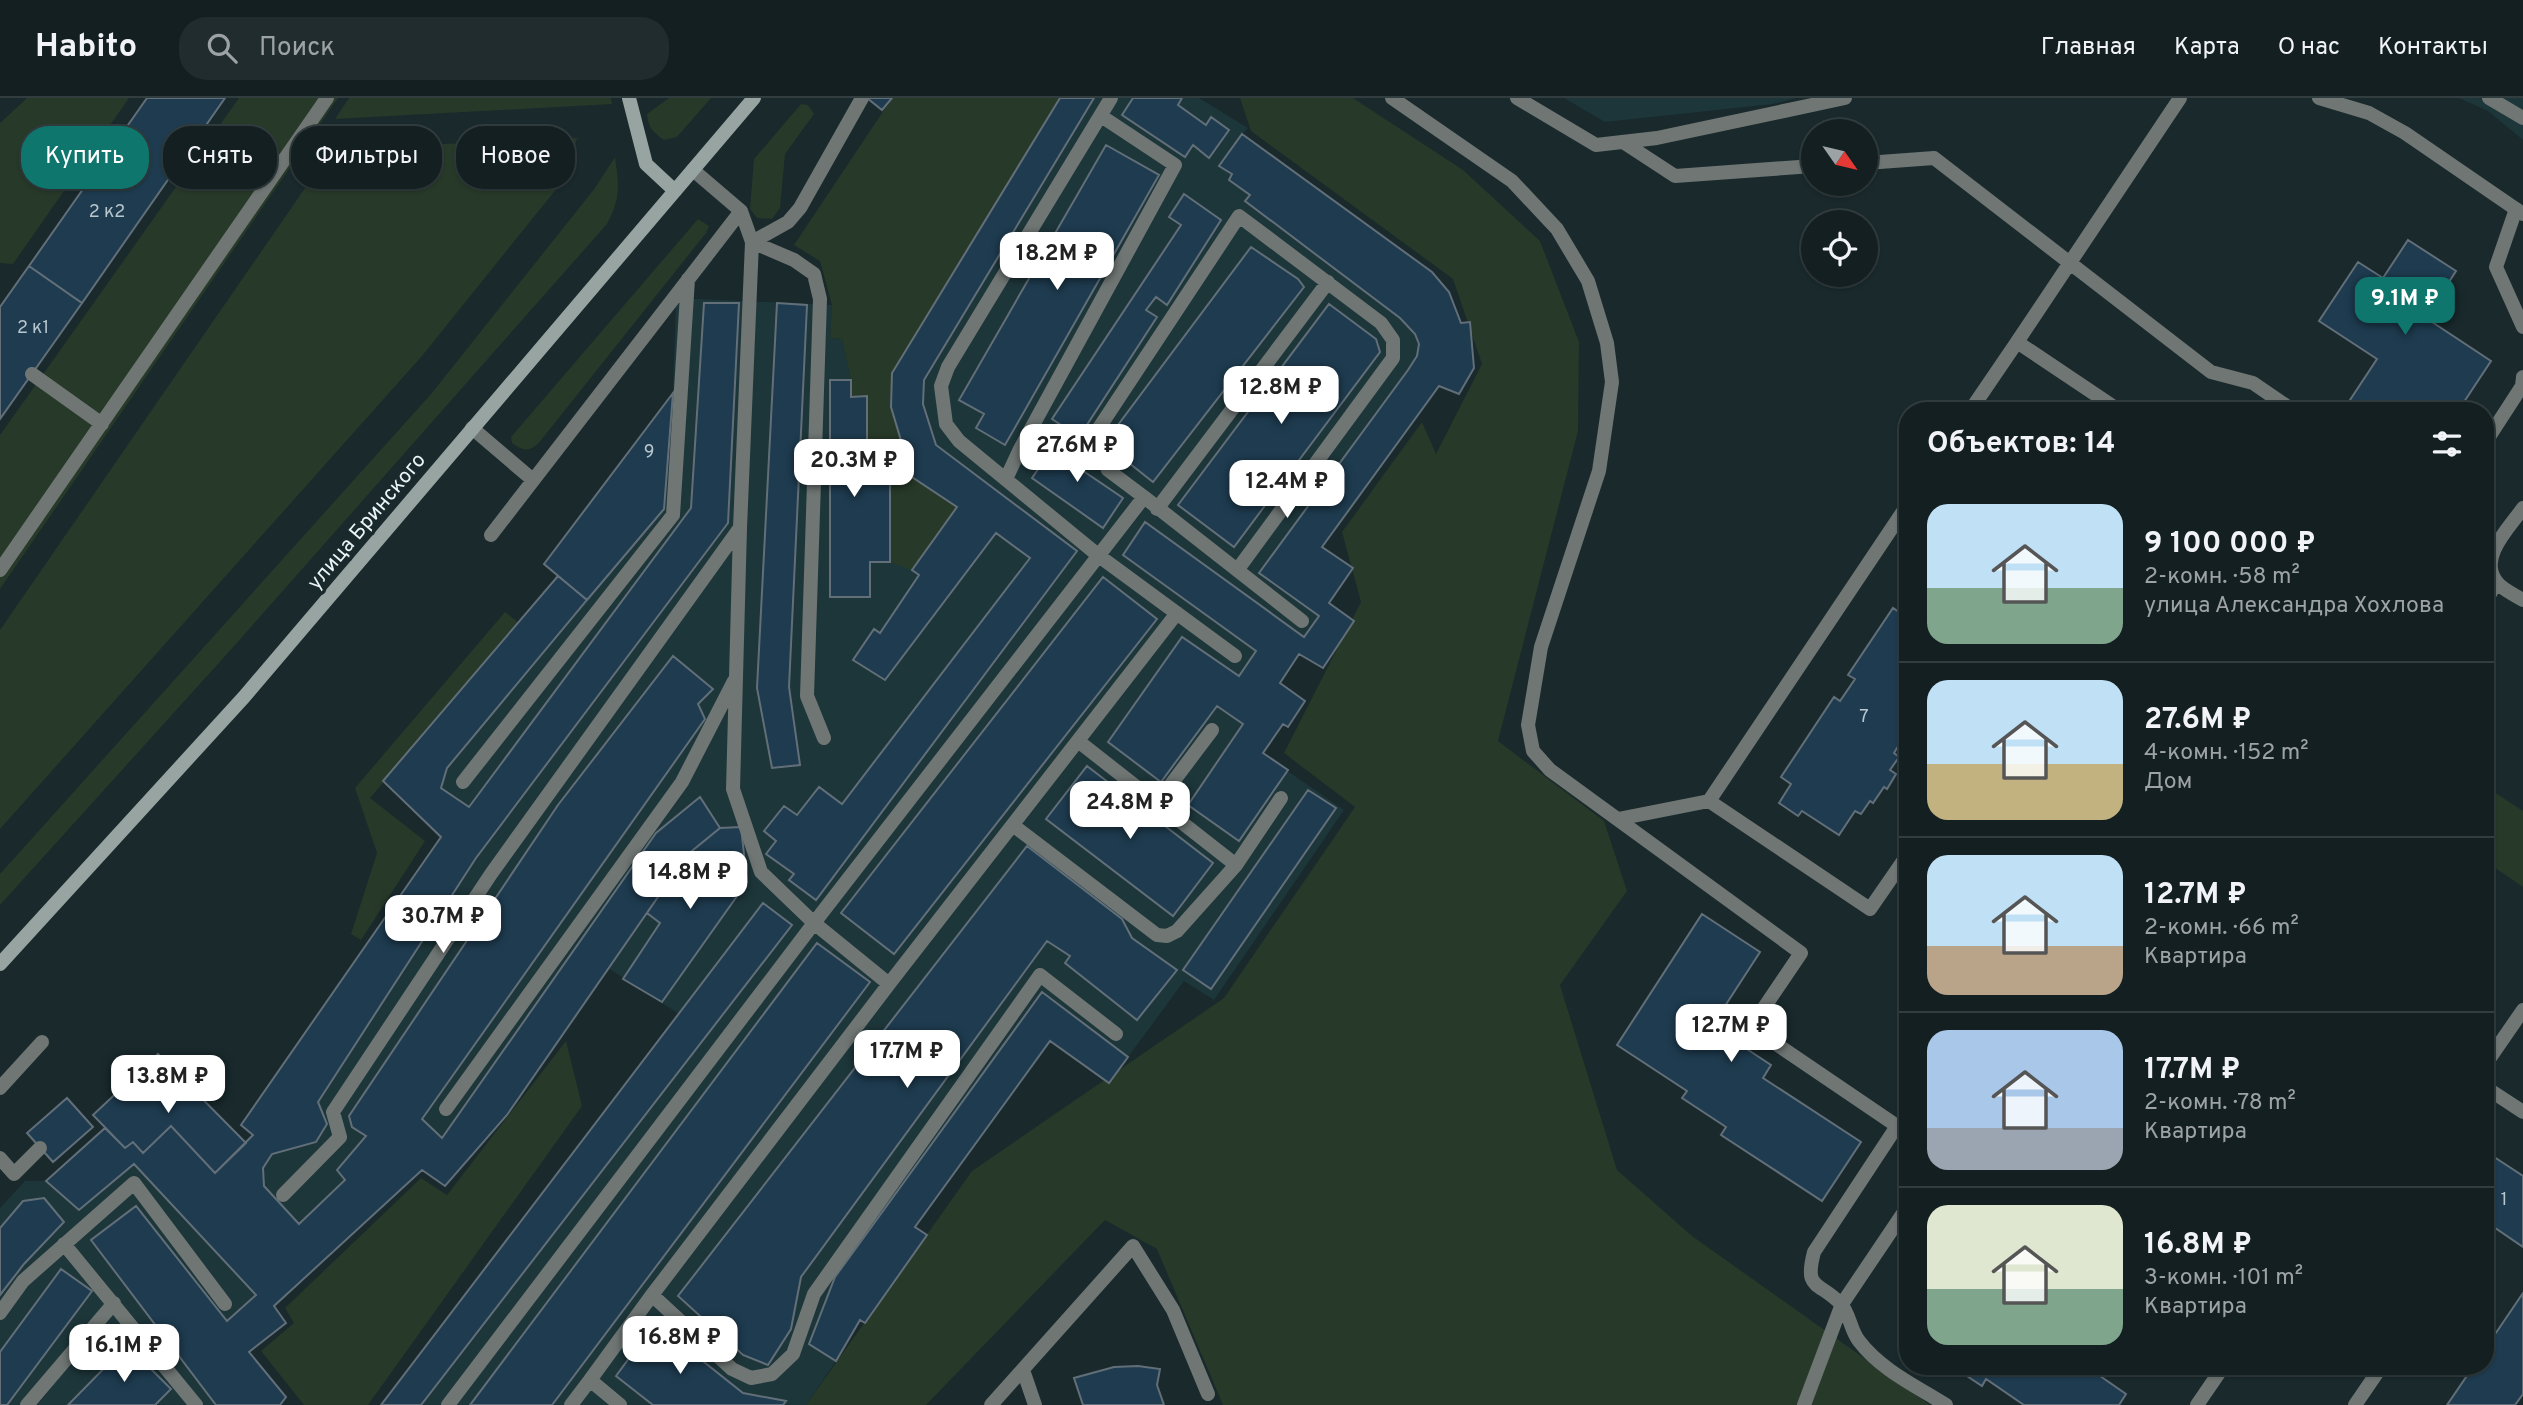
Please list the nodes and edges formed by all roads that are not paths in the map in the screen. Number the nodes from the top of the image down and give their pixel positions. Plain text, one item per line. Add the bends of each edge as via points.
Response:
1 (327, 98) edge
2 (629, 98) edge
3 (754, 98) edge
4 (862, 98) edge
5 (1111, 98) edge
6 (1392, 98) edge
7 (1517, 98) edge
8 (1845, 98) edge
9 (2180, 98) edge
10 (2319, 98) edge
11 (2489, 98) edge
12 (1101, 116) junction
13 (2523, 118) edge
14 (1623, 142) junction
15 (1878, 162) edge
16 (1801, 167) edge
17 (693, 170) junction
18 (675, 191) junction
19 (741, 211) junction
20 (2519, 211) edge
21 (752, 242) junction
22 (2070, 263) junction
23 (688, 279) junction
24 (1328, 282) junction
25 (2523, 327) edge
26 (2017, 342) junction
27 (32, 374) dead end
28 (2523, 377) edge
29 (1976, 402) edge
30 (2107, 402) edge
31 (2278, 402) edge
32 (102, 424) junction
33 (472, 428) junction
34 (2494, 429) edge
35 (1006, 479) junction
36 (533, 480) junction
37 (1143, 497) junction
38 (2523, 508) edge
39 (1157, 509) junction
40 (1899, 517) edge
41 (740, 528) junction
42 (491, 535) dead end
43 (2494, 549) edge
44 (1099, 556) junction
45 (1238, 569) junction
46 (0, 570) edge
47 (2494, 578) edge
48 (2496, 583) junction
49 (2494, 587) edge
50 (2523, 600) edge
51 (1177, 613) junction
52 (1302, 621) dead end
53 (1235, 656) dead end
54 (736, 677) junction
55 (1212, 730) dead end
56 (824, 738) dead end
57 (1078, 741) junction
58 (463, 782) dead end
59 (1281, 797) dead end
60 (1709, 801) junction
61 (1157, 803) junction
62 (1618, 819) junction
63 (1014, 826) junction
64 (1236, 865) junction
65 (1899, 867) edge
66 (814, 923) junction
67 (0, 964) edge
68 (889, 984) junction
69 (2523, 1010) edge
70 (1116, 1034) dead end
71 (42, 1042) dead end
72 (2494, 1053) edge
73 (0, 1088) edge
74 (2494, 1093) edge
75 (446, 1109) dead end
76 (2523, 1112) edge
77 (40, 1148) dead end
78 (0, 1158) edge
79 (283, 1195) dead end
80 (1899, 1219) edge
81 (64, 1244) junction
82 (652, 1294) junction
83 (114, 1303) junction
84 (225, 1304) dead end
85 (1842, 1304) junction
86 (0, 1313) edge
87 (1023, 1370) junction
88 (1899, 1375) edge
89 (1900, 1375) edge
90 (2217, 1375) edge
91 (2376, 1375) edge
92 (590, 1380) junction
93 (1208, 1394) dead end
94 (188, 1402) edge
95 (27, 1405) edge
96 (448, 1405) edge
97 (571, 1405) edge
98 (620, 1405) edge
99 (991, 1405) edge
100 (1035, 1405) edge
101 (1804, 1405) edge
102 (1946, 1405) edge
103 (2197, 1405) edge
104 (2355, 1405) edge

1 - 32 street
2 - 18 main road via 646,164
3 - 17 main road, улица Бринского
4 - 21 street via 800,208 788,222
5 - 12 street
6 - 62 street via 1511,181 1557,229 1588,281 1607,343 1612,382 1599,471 1541,648 1528,725 1533,751 1550,770
7 - 14 street via 1596,145
8 - 14 street
9 - 22 street
10 - 20 street via 2369,113 2405,133
11 - 13 street
12 - 35 street via 947,367 941,386 946,424 959,441
12 - 35 street via 1175,165
14 - 16 street via 1675,176
15 - 22 street via 1934,158
17 - 18 main road, улица Бринского
17 - 19 street
18 - 33 main road, улица Бринского
19 - 21 street
19 - 23 street
20 - 25 street via 2496,267
21 - 41 street
21 - 56 street via 814,274 820,299 807,696
22 - 26 street
22 - 31 street via 2211,372 2253,383
23 - 36 street
23 - 58 street via 673,515
24 - 37 street via 1239,216 1095,434 1108,470
24 - 39 street
24 - 45 street via 1381,323 1394,340 1393,358
26 - 29 street
26 - 30 street
27 - 32 street
28 - 34 street via 2522,386
32 - 46 street
33 - 36 street
33 - 67 main road, улица Бринского via 243,697
35 - 44 street
36 - 42 street
37 - 39 street
37 - 44 street
38 - 43 street
39 - 45 street
40 - 60 street
41 - 54 street
41 - 79 street via 491,874 333,1112 341,1137
44 - 51 street
44 - 66 street
45 - 52 street
47 - 48 street
48 - 49 street
48 - 50 street
51 - 53 street
51 - 57 street
54 - 66 street via 733,789 761,872
54 - 75 street via 681,782
55 - 61 street
57 - 61 street
57 - 63 street
59 - 64 street
60 - 62 street
60 - 65 street via 1870,909
61 - 64 street
62 - 85 street via 1801,953 1751,1027 1897,1126 1814,1252 1809,1271 1814,1284
63 - 64 street via 1157,934 1167,936 1177,931
63 - 68 street
66 - 68 street
66 - 96 street
68 - 82 street
69 - 72 street
70 - 82 street via 1040,975 814,1294 793,1354 772,1374 751,1378 732,1369
71 - 73 street
74 - 76 street
77 - 78 street via 14,1174
80 - 85 street
81 - 83 street
81 - 84 street via 134,1183
81 - 86 street via 23,1281
82 - 92 street
83 - 94 street
83 - 95 street
85 - 88 street via 1857,1339 1875,1359
85 - 101 street
87 - 93 street via 1133,1246 1173,1310
87 - 99 street
87 - 100 street
89 - 102 street
90 - 103 street
91 - 104 street
92 - 97 street
92 - 98 street

